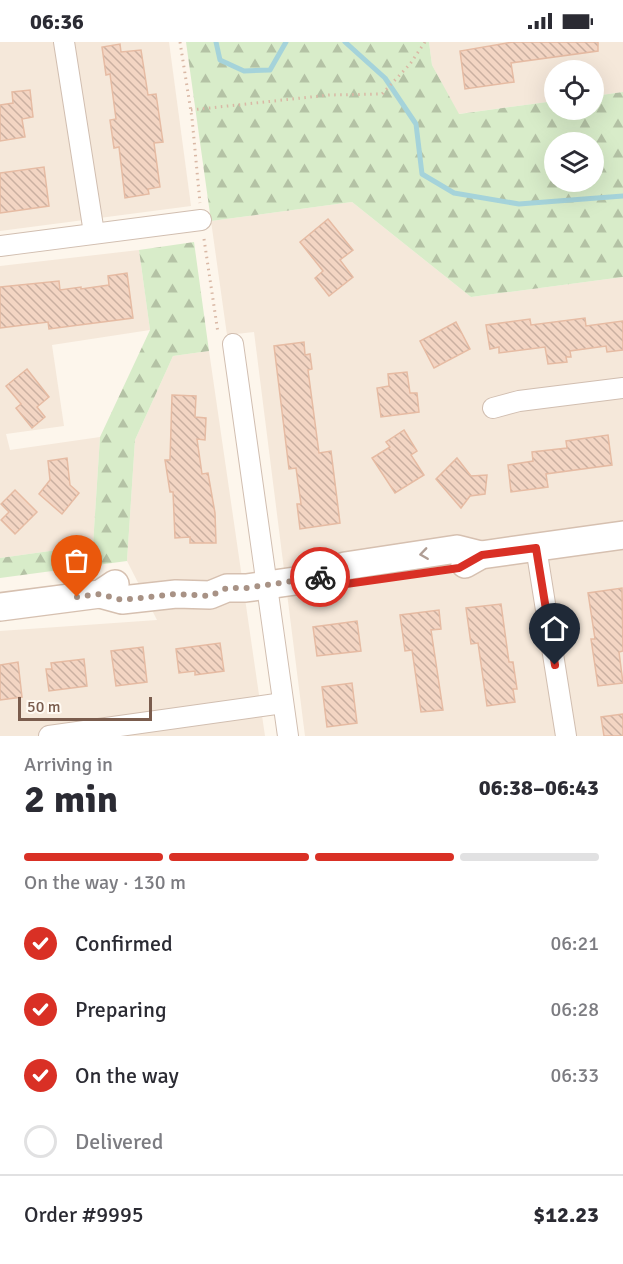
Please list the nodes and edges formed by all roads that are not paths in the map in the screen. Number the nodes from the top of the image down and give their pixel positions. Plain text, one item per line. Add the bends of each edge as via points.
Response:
1 (64, 42) edge
2 (201, 220) road end
3 (94, 233) junction
4 (0, 246) edge
5 (226, 339) road end
6 (623, 388) edge
7 (493, 408) dead end
8 (623, 535) edge
9 (536, 548) junction
10 (266, 585) junction
11 (0, 607) edge
12 (283, 703) junction
13 (49, 736) edge
14 (288, 736) edge
15 (566, 736) edge

1 - 3 street
2 - 3 street
3 - 4 street
5 - 10 street
6 - 7 street
8 - 9 street
9 - 10 street via 482,555 459,568 346,584 323,577
9 - 15 street
10 - 11 street via 227,588 210,578 178,576 119,582 100,594
10 - 12 street
12 - 13 street
12 - 14 street

